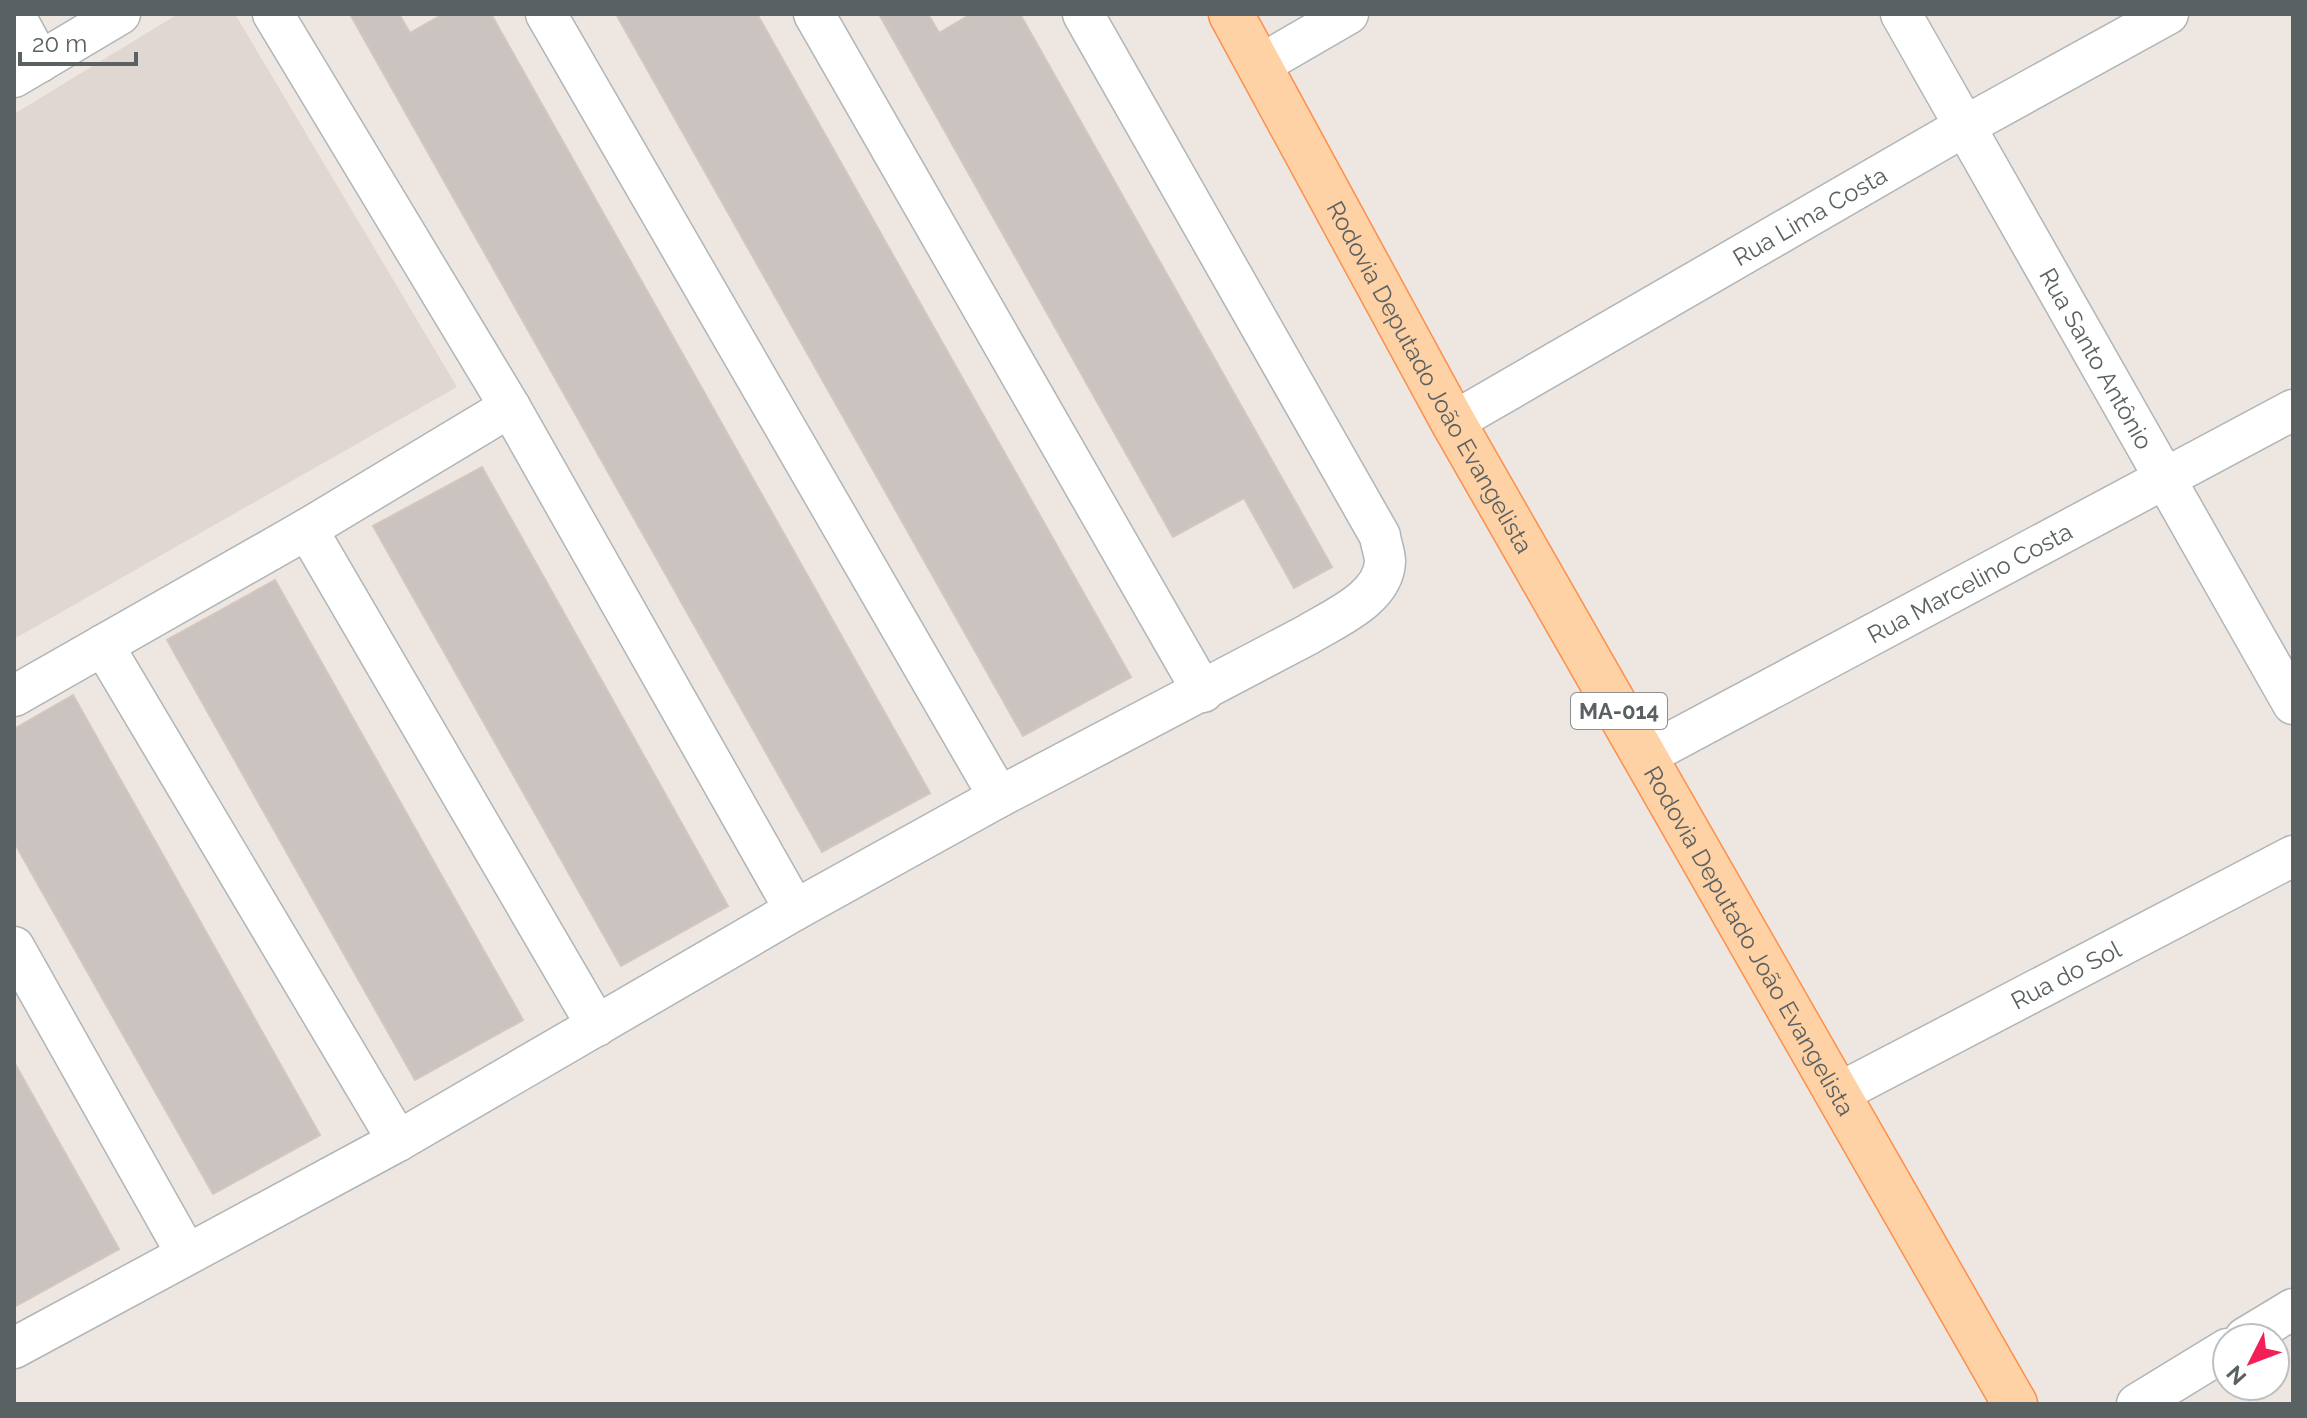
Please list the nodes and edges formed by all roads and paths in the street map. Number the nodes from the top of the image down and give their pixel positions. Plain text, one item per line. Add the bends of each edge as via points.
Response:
1 (14, 14) edge
2 (120, 14) edge
3 (273, 14) edge
4 (546, 14) edge
5 (814, 14) edge
6 (1083, 14) edge
7 (1231, 14) edge
8 (1348, 14) edge
9 (1901, 14) edge
10 (2168, 14) edge
11 (1260, 65) junction
12 (27, 70) edge
13 (1965, 126) junction
14 (510, 407) junction
15 (2293, 410) edge
16 (1453, 422) junction
17 (2165, 479) junction
18 (307, 529) junction
19 (103, 645) junction
20 (1203, 692) junction
21 (14, 696) edge
22 (2293, 704) edge
23 (1645, 756) junction
24 (999, 797) junction
25 (2293, 856) edge
26 (795, 910) junction
27 (14, 947) edge
28 (597, 1026) junction
29 (1837, 1094) junction
30 (398, 1141) junction
31 (186, 1253) junction
32 (2293, 1309) edge
33 (2271, 1322) edge
34 (14, 1348) edge
35 (2211, 1359) edge
36 (2015, 1404) edge
37 (2137, 1404) edge

1 - 12 street
2 - 12 street
3 - 14 street
4 - 24 street
5 - 20 street
6 - 20 street via 1380,536 1385,562 1368,596
7 - 11 main road, Rodovia Deputado João Evangelista / MA-014
8 - 11 street
9 - 13 street, Rua Santo Antônio
10 - 13 street, Rua Lima Costa
11 - 16 main road, Rodovia Deputado João Evangelista / MA-014
13 - 16 street, Rua Lima Costa
13 - 17 street, Rua Santo Antônio
14 - 18 street
14 - 26 street
15 - 17 street, Rua Marcelino Costa
16 - 23 main road, Rodovia Deputado João Evangelista / MA-014
17 - 22 street, Rua Santo Antônio
17 - 23 street, Rua Marcelino Costa
18 - 19 street
18 - 28 street
19 - 21 street
19 - 30 street
20 - 24 street
23 - 29 main road, Rodovia Deputado João Evangelista / MA-014
24 - 26 street
25 - 29 street, Rua do Sol
26 - 28 street
27 - 31 street
28 - 30 street
29 - 36 main road, Rodovia Deputado João Evangelista / MA-014
30 - 31 street
31 - 34 street
32 - 33 street
35 - 37 street

